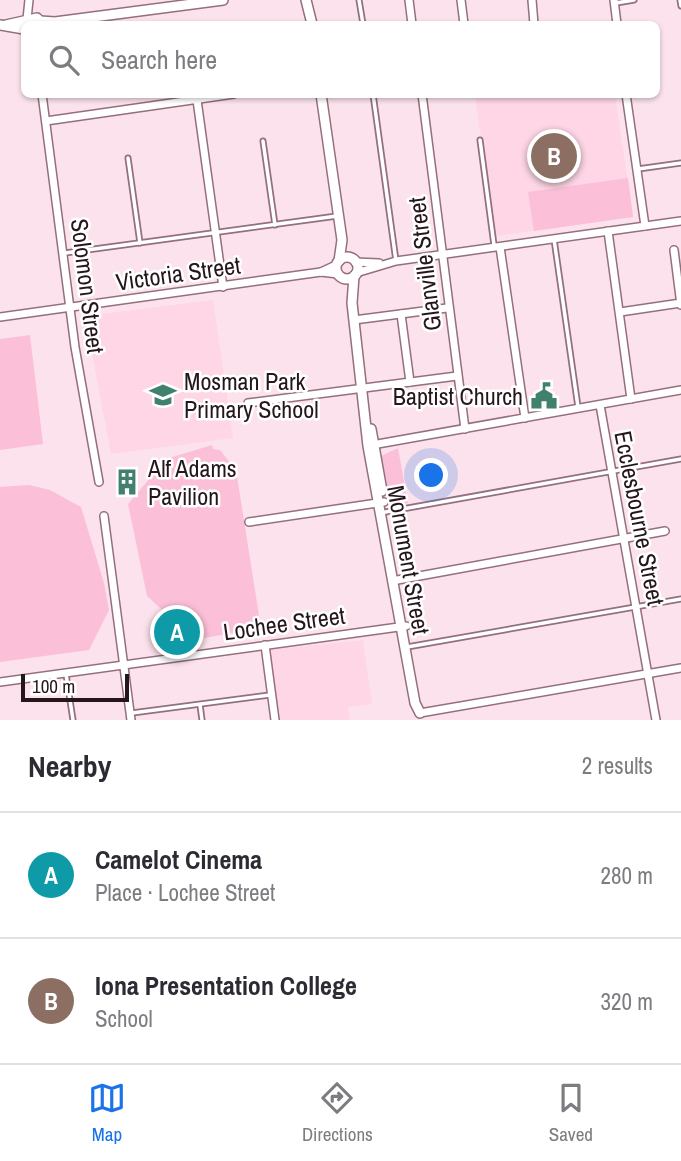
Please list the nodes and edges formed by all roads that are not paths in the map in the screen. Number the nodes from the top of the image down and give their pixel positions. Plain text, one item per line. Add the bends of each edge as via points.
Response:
1 (29, 0) edge
2 (223, 0) edge
3 (306, 0) edge
4 (313, 0) edge
5 (359, 0) edge
6 (409, 0) edge
7 (461, 0) edge
8 (531, 0) edge
9 (634, 0) edge
10 (680, 0) edge
11 (614, 1) edge
12 (681, 6) edge
13 (312, 20) edge
14 (26, 21) edge
15 (40, 21) edge
16 (68, 21) edge
17 (362, 21) edge
18 (412, 21) edge
19 (464, 21) edge
20 (534, 21) edge
21 (617, 21) edge
22 (3, 25) edge
23 (21, 25) edge
24 (43, 98) edge
25 (209, 98) edge
26 (322, 98) edge
27 (374, 98) edge
28 (422, 98) edge
29 (627, 98) edge
30 (197, 100) junction
31 (46, 121) junction
32 (480, 140) dead end
33 (263, 141) dead end
34 (128, 158) dead end
35 (681, 163) edge
36 (636, 170) junction
37 (339, 216) junction
38 (681, 221) edge
39 (275, 225) junction
40 (645, 226) junction
41 (608, 231) junction
42 (216, 233) junction
43 (554, 239) junction
44 (342, 240) junction
45 (140, 243) junction
46 (497, 247) junction
47 (674, 250) dead end
48 (65, 253) junction
49 (441, 254) junction
50 (353, 260) junction
51 (396, 261) junction
52 (383, 263) junction
53 (339, 269) junction
54 (355, 274) junction
55 (223, 286) junction
56 (352, 303) junction
57 (681, 303) edge
58 (72, 307) junction
59 (447, 308) junction
60 (620, 312) junction
61 (401, 314) junction
62 (0, 317) edge
63 (354, 320) junction
64 (457, 376) junction
65 (410, 382) junction
66 (364, 387) junction
67 (681, 390) edge
68 (631, 399) junction
69 (248, 403) dead end
70 (600, 405) junction
71 (578, 409) junction
72 (525, 418) junction
73 (465, 429) junction
74 (372, 445) junction
75 (681, 459) edge
76 (612, 471) junction
77 (99, 482) dead end
78 (382, 508) junction
79 (104, 516) dead end
80 (249, 523) dead end
81 (665, 531) dead end
82 (625, 539) junction
83 (394, 581) junction
84 (681, 598) edge
85 (638, 606) junction
86 (403, 626) junction
87 (265, 645) junction
88 (407, 647) junction
89 (122, 666) junction
90 (681, 668) edge
91 (66, 673) junction
92 (648, 673) junction
93 (0, 682) edge
94 (272, 695) junction
95 (200, 705) junction
96 (421, 716) edge
97 (130, 717) edge
98 (73, 720) edge
99 (202, 720) edge
100 (275, 720) edge
101 (656, 720) edge

1 - 14 street
1 - 15 street
2 - 16 street
3 - 13 street
4 - 13 street
5 - 17 lane
6 - 18 street
7 - 19 street
8 - 20 street
9 - 11 lane
10 - 12 lane
11 - 21 street
22 - 23 street
24 - 31 street, Solomon Street
25 - 30 street
26 - 37 street
27 - 51 lane
28 - 49 street, Glanville Street
29 - 36 street
30 - 31 street
30 - 42 street
31 - 48 street, Solomon Street
32 - 46 lane
33 - 39 lane
34 - 45 lane
35 - 36 lane
36 - 40 street
37 - 39 lane
37 - 44 street
38 - 40 street
39 - 42 lane
40 - 41 street
41 - 43 street
41 - 60 street
42 - 45 lane
42 - 55 street
43 - 46 street
43 - 71 lane
44 - 50 street
44 - 53 street
45 - 48 lane
46 - 49 street
46 - 72 street
47 - 57 street
48 - 58 street, Solomon Street
49 - 51 street
49 - 59 street, Glanville Street
50 - 52 street
50 - 53 street
50 - 54 street, Monument Street
51 - 52 street
52 - 54 street
53 - 54 street
53 - 55 street, Victoria Street
53 - 56 street, Monument Street
54 - 56 street, Monument Street
55 - 58 street, Victoria Street
56 - 63 street, Monument Street
57 - 60 street
58 - 62 street, Victoria Street
58 - 77 street, Solomon Street
59 - 61 street
59 - 64 street, Glanville Street
60 - 68 street
61 - 63 street
61 - 65 street
63 - 66 street, Monument Street
64 - 65 street
64 - 73 street, Glanville Street
65 - 66 street
66 - 69 street
66 - 74 street, Monument Street
67 - 68 street
68 - 70 street
70 - 71 street
70 - 76 street, Ecclesbourne Street
71 - 72 street
72 - 73 street
73 - 74 street
74 - 78 street, Monument Street
75 - 76 lane
76 - 78 lane
76 - 82 street, Ecclesbourne Street
78 - 80 street
78 - 83 street, Monument Street
79 - 89 street
81 - 82 street
82 - 83 street
82 - 85 street, Ecclesbourne Street
83 - 86 street, Monument Street
84 - 85 lane
85 - 88 lane
85 - 92 street, Ecclesbourne Street
86 - 87 street, Lochee Street
86 - 88 street, Monument Street
87 - 89 street, Lochee Street
87 - 94 street
88 - 96 street, Monument Street
89 - 91 street, Lochee Street
89 - 97 street
90 - 92 street
91 - 93 street, Lochee Street
91 - 98 lane
92 - 96 street
92 - 101 street, Ecclesbourne Street
94 - 95 lane
94 - 100 street
95 - 97 lane
95 - 99 lane

